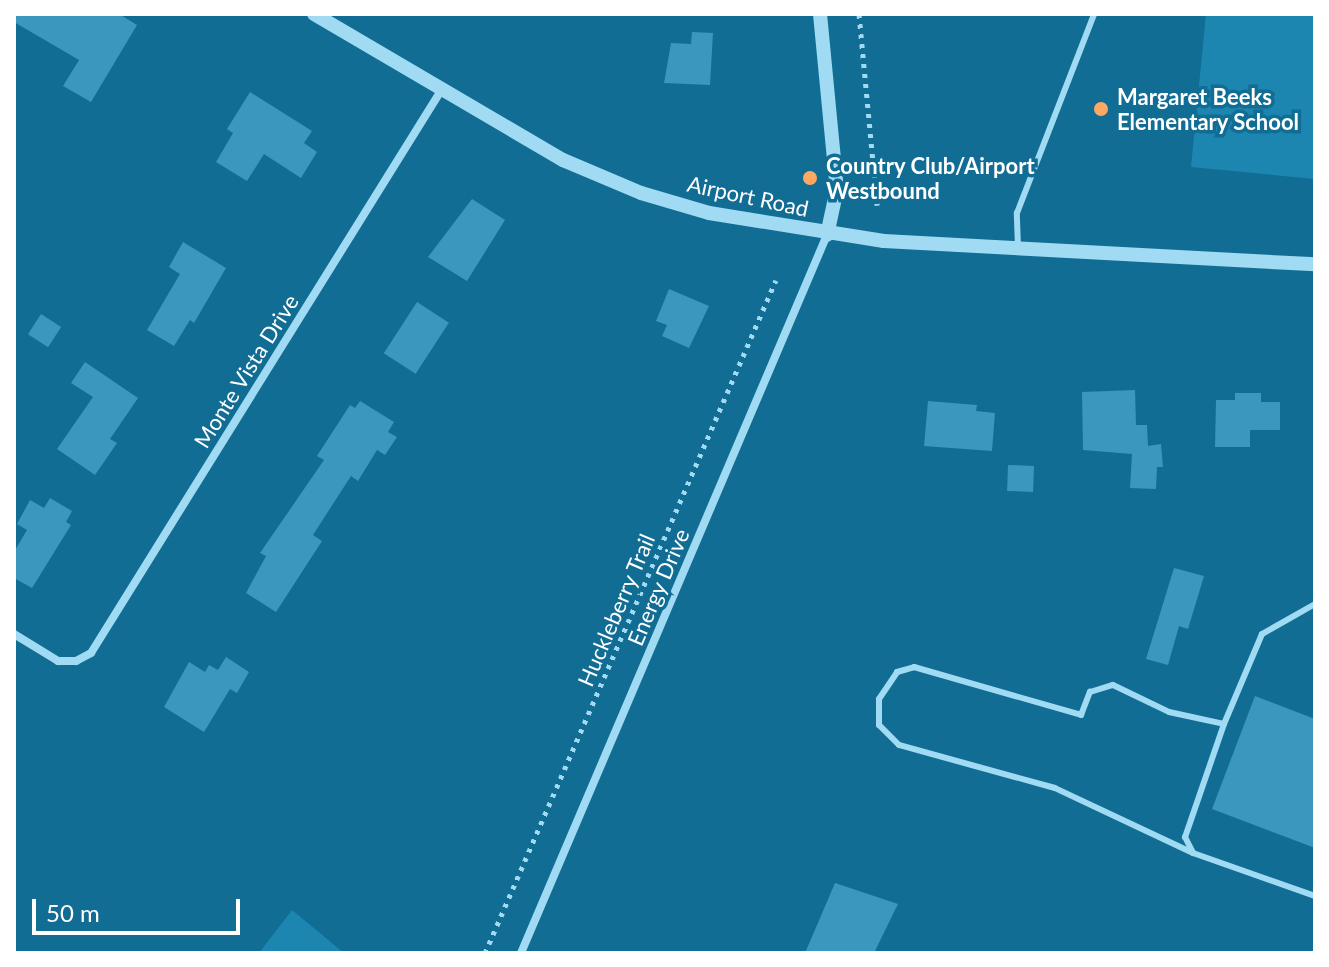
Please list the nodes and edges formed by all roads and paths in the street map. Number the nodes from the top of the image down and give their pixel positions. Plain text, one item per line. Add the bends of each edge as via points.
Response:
1 (314, 14) edge
2 (820, 14) edge
3 (859, 14) edge
4 (1094, 14) edge
5 (440, 92) junction
6 (877, 205) dead end
7 (827, 235) junction
8 (1018, 250) junction
9 (1315, 264) edge
10 (776, 280) dead end
11 (1315, 604) edge
12 (14, 634) edge
13 (1224, 724) junction
14 (1193, 853) junction
15 (1315, 896) edge
16 (485, 953) edge
17 (521, 953) edge

1 - 5 street, Airport Road
2 - 7 street via 837,189
3 - 6 path
4 - 8 lane via 1017,213
5 - 7 street, Airport Road via 563,160 641,193 709,213
5 - 12 street, Monte Vista Drive via 97,645 76,661 58,661
7 - 8 street, Airport Road
7 - 17 street, Energy Drive
8 - 9 street, Airport Road
10 - 16 path, Huckleberry Trail
11 - 13 lane via 1262,634
13 - 14 lane via 1185,837
13 - 14 lane via 1169,712 1113,685 1090,692 1081,715 914,667 897,672 879,699 879,725 899,745 1055,788
14 - 15 lane

